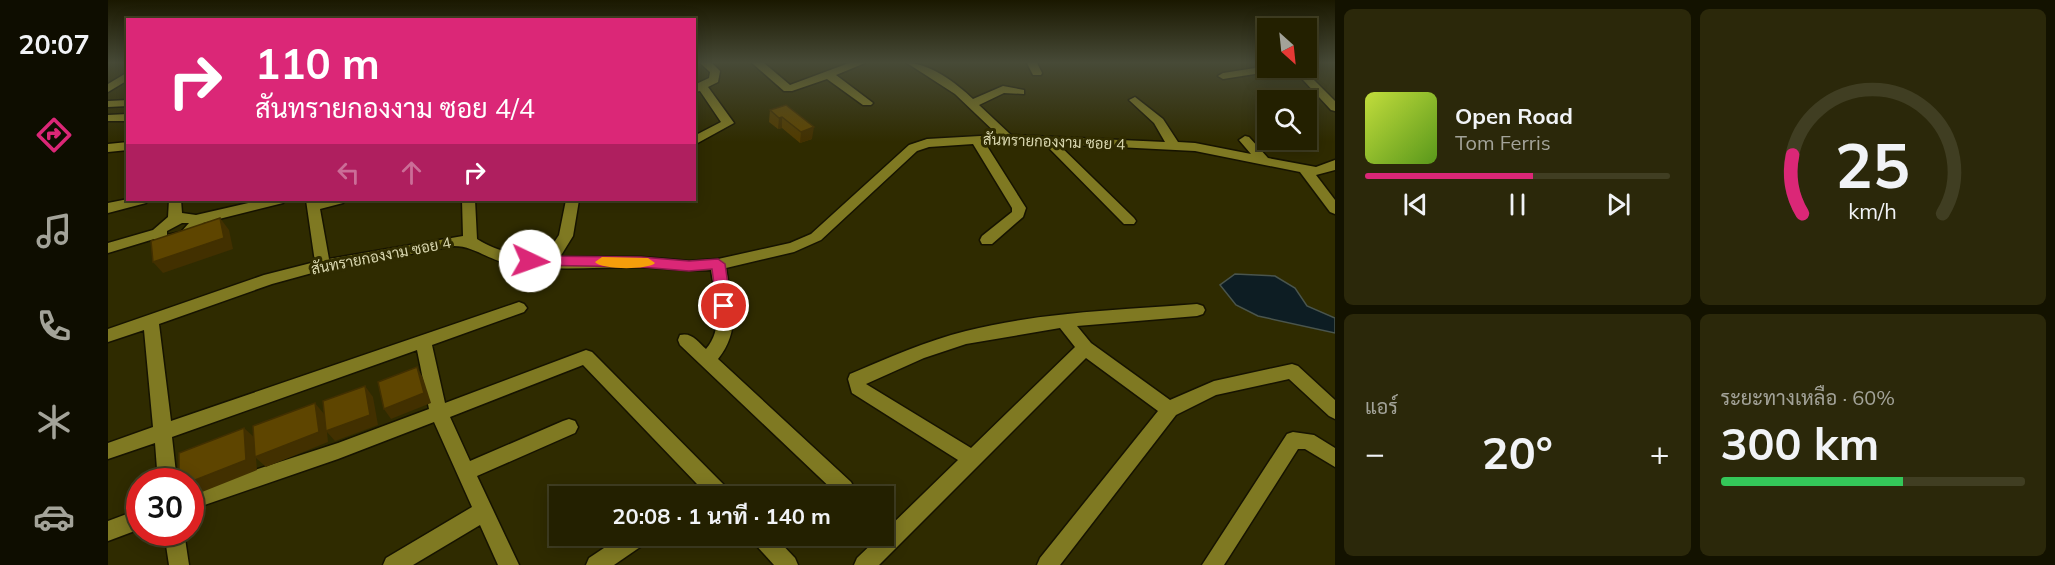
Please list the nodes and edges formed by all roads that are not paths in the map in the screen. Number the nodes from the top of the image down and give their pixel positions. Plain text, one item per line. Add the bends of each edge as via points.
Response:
1 (700, 89) edge
2 (848, 89) edge
3 (955, 89) edge
4 (1002, 89) edge
5 (1005, 89) edge
6 (1317, 89) edge
7 (1020, 92) dead end
8 (1135, 100) dead end
9 (126, 103) edge
10 (867, 103) dead end
11 (108, 104) edge
12 (971, 104) junction
13 (1335, 108) edge
14 (126, 117) edge
15 (110, 118) dead end
16 (1008, 138) junction
17 (976, 139) junction
18 (1046, 139) junction
19 (696, 140) edge
20 (1245, 140) dead end
21 (126, 146) edge
22 (1173, 146) junction
23 (108, 148) edge
24 (1264, 161) junction
25 (1333, 168) edge
26 (1305, 170) junction
27 (137, 201) edge
28 (175, 201) edge
29 (274, 201) edge
30 (330, 201) edge
31 (468, 201) edge
32 (313, 203) edge
33 (571, 204) edge
34 (108, 208) edge
35 (1335, 209) edge
36 (175, 220) junction
37 (194, 220) junction
38 (1129, 221) dead end
39 (158, 232) junction
40 (987, 240) dead end
41 (470, 241) junction
42 (108, 248) edge
43 (549, 262) junction
44 (718, 264) junction
45 (324, 266) junction
46 (519, 308) dead end
47 (1197, 310) dead end
48 (151, 319) junction
49 (1063, 320) junction
50 (108, 336) edge
51 (686, 340) dead end
52 (423, 341) junction
53 (1084, 348) junction
54 (707, 360) junction
55 (1170, 410) junction
56 (1335, 411) edge
57 (439, 413) junction
58 (569, 427) dead end
59 (163, 432) junction
60 (108, 451) edge
61 (971, 458) junction
62 (1335, 458) edge
63 (167, 468) edge
64 (465, 472) junction
65 (702, 486) edge
66 (842, 486) edge
67 (204, 496) edge
68 (483, 512) junction
69 (126, 524) edge
70 (108, 531) edge
71 (176, 546) edge
72 (624, 546) edge
73 (770, 546) edge
74 (179, 565) edge
75 (393, 565) edge
76 (509, 565) edge
77 (596, 565) edge
78 (788, 565) edge
79 (864, 565) edge
80 (1047, 565) edge
81 (1212, 565) edge

1 - 19 street via 728,123
2 - 10 street
3 - 12 street
4 - 12 street
5 - 7 street
6 - 13 street
8 - 22 street via 1159,121
9 - 11 street
12 - 16 street
14 - 15 street
16 - 17 street, สันทรายกองงาม ซอย 4
16 - 18 street, สันทรายกองงาม ซอย 4
17 - 40 street via 1019,208 1018,214
17 - 44 street, สันทรายกองงาม ซอย 4 via 941,140 913,148 816,237 794,247
18 - 22 street, สันทรายกองงาม ซอย 4
18 - 38 street
20 - 24 street
21 - 23 street
22 - 24 street, สันทรายกองงาม ซอย 4
24 - 26 street, สันทรายกองงาม ซอย 4
25 - 26 street, สันทรายกองงาม ซอย 4
26 - 35 street
27 - 34 street
28 - 36 street
29 - 37 street
30 - 32 street
31 - 41 street
32 - 45 street
33 - 43 street via 566,236
36 - 37 street
36 - 39 street
37 - 39 street via 194,229 179,238 163,240
39 - 42 street
41 - 43 street, สันทรายกองงาม ซอย 4 via 491,254
41 - 45 street, สันทรายกองงาม ซอย 4
43 - 44 street, สันทรายกองงาม ซอย 4
44 - 54 street via 726,318 722,342
45 - 48 street, สันทรายกองงาม ซอย 4 via 269,279
46 - 52 street
47 - 49 street
48 - 50 street, สันทรายกองงาม ซอย 4
48 - 59 street
49 - 53 street
49 - 61 street via 980,334 926,350 856,379 858,388
51 - 54 street
52 - 57 street
52 - 59 street
53 - 55 street
53 - 61 street
54 - 66 street
55 - 56 street via 1205,389 1292,371
55 - 80 street
57 - 64 street
57 - 65 street via 586,357
57 - 67 street
58 - 64 street
59 - 60 street
59 - 63 street
61 - 79 street
62 - 81 street via 1308,441 1293,440
64 - 68 street
68 - 75 street
68 - 76 street
69 - 70 street
71 - 74 street
72 - 77 street
73 - 78 street

